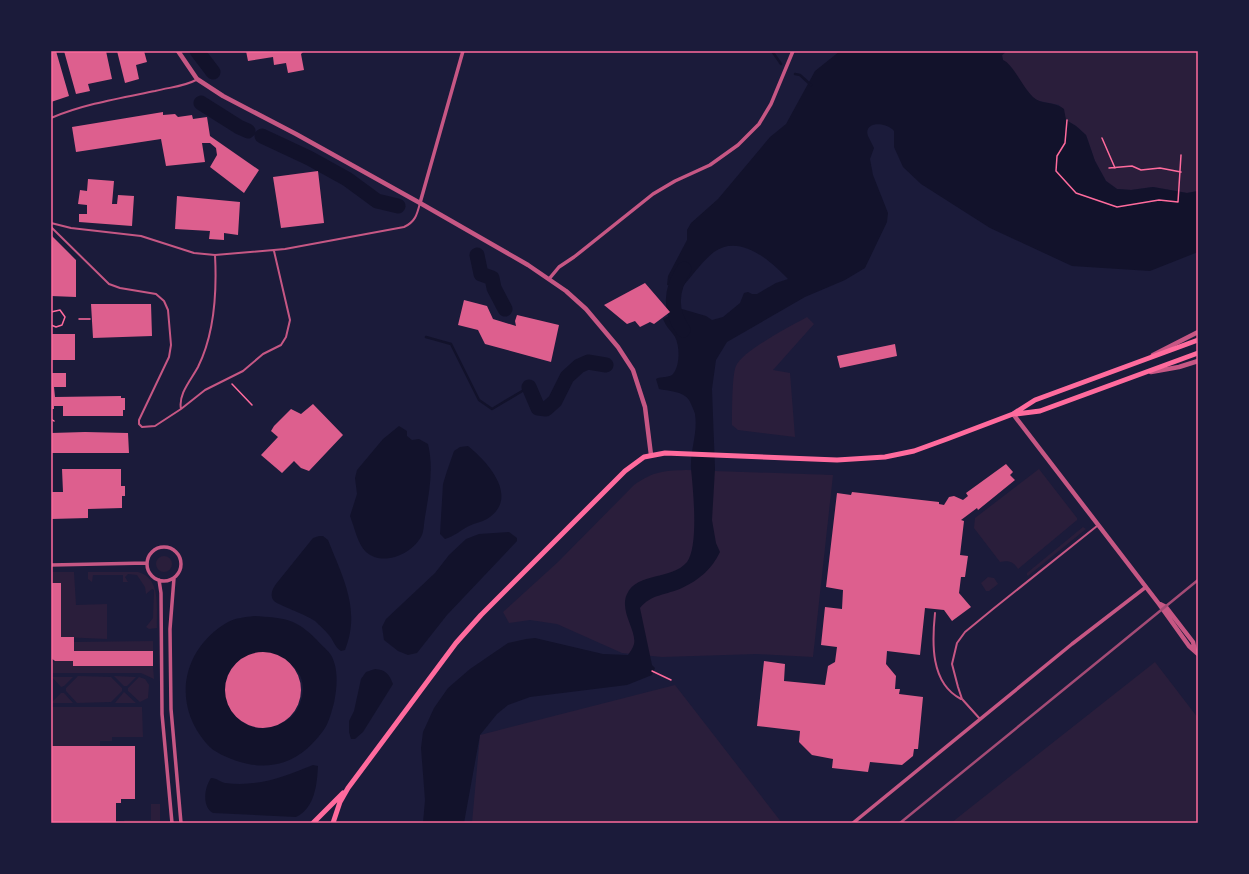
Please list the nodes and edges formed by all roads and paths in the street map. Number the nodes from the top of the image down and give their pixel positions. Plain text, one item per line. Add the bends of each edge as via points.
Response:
1 (178, 51) edge
2 (463, 51) edge
3 (793, 51) edge
4 (197, 80) junction
5 (51, 118) edge
6 (1067, 120) dead end
7 (1102, 138) dead end
8 (1181, 155) dead end
9 (1109, 168) dead end
10 (1114, 168) junction
11 (1181, 172) junction
12 (420, 203) junction
13 (51, 223) edge
14 (51, 227) edge
15 (274, 251) junction
16 (215, 255) junction
17 (549, 279) junction
18 (51, 312) edge
19 (79, 319) dead end
20 (90, 319) dead end
21 (51, 325) edge
22 (1198, 332) edge
23 (1198, 340) edge
24 (1198, 353) edge
25 (1143, 360) junction
26 (1198, 361) edge
27 (1146, 373) junction
28 (232, 384) dead end
29 (252, 405) dead end
30 (181, 409) junction
31 (1013, 414) junction
32 (51, 419) edge
33 (54, 421) dead end
34 (651, 455) junction
35 (1098, 526) junction
36 (147, 564) junction
37 (51, 565) edge
38 (174, 578) junction
39 (158, 580) junction
40 (1146, 587) junction
41 (935, 613) dead end
42 (1197, 652) edge
43 (652, 671) dead end
44 (671, 680) dead end
45 (962, 699) junction
46 (980, 719) junction
47 (348, 788) junction
48 (172, 823) edge
49 (181, 823) edge
50 (313, 823) edge
51 (333, 823) edge
52 (853, 823) edge

1 - 4 street
2 - 12 street
3 - 17 street via 771,104 759,124 738,145 710,165 653,194 556,270
4 - 5 lane via 184,86 123,98
4 - 12 street
6 - 11 path via 1065,143 1057,156 1056,171 1076,193 1117,207 1159,200 1178,202
7 - 10 path
8 - 11 path
9 - 10 path
10 - 11 path via 1132,166 1142,170 1160,168
12 - 15 lane via 413,222 404,227
12 - 17 street
13 - 16 lane via 70,228 141,236 194,253
14 - 30 lane via 109,284 156,294 164,301 170,319 169,357 139,424 142,427 154,426
15 - 16 lane
15 - 30 lane via 290,320 286,337 281,345 263,354 243,370 205,390
16 - 30 lane via 216,285 211,330 201,360 180,396
17 - 34 street via 586,309 628,359 645,407
18 - 21 path via 60,310 65,317 62,325
19 - 20 path
22 - 25 street
23 - 25 main road
24 - 27 main road
25 - 31 main road via 1035,400
26 - 27 street
27 - 31 main road via 1040,411
28 - 29 path
31 - 34 main road via 914,451 885,457 837,460 677,453
31 - 35 street
32 - 33 path
34 - 47 main road via 625,471 481,615 440,662
35 - 40 street
35 - 45 lane via 961,637 954,650 952,664
36 - 37 street
36 - 38 street via 150,554 156,549 173,549 180,560 179,571
36 - 39 street via 149,571
38 - 39 street
38 - 49 street via 170,630 171,709
39 - 48 street via 161,593 162,714
40 - 42 street via 1159,604 1166,607 1193,642
40 - 46 street
41 - 45 lane via 933,645 940,679 953,695
43 - 44 path
45 - 46 lane
46 - 52 street
47 - 50 main road
47 - 51 main road

